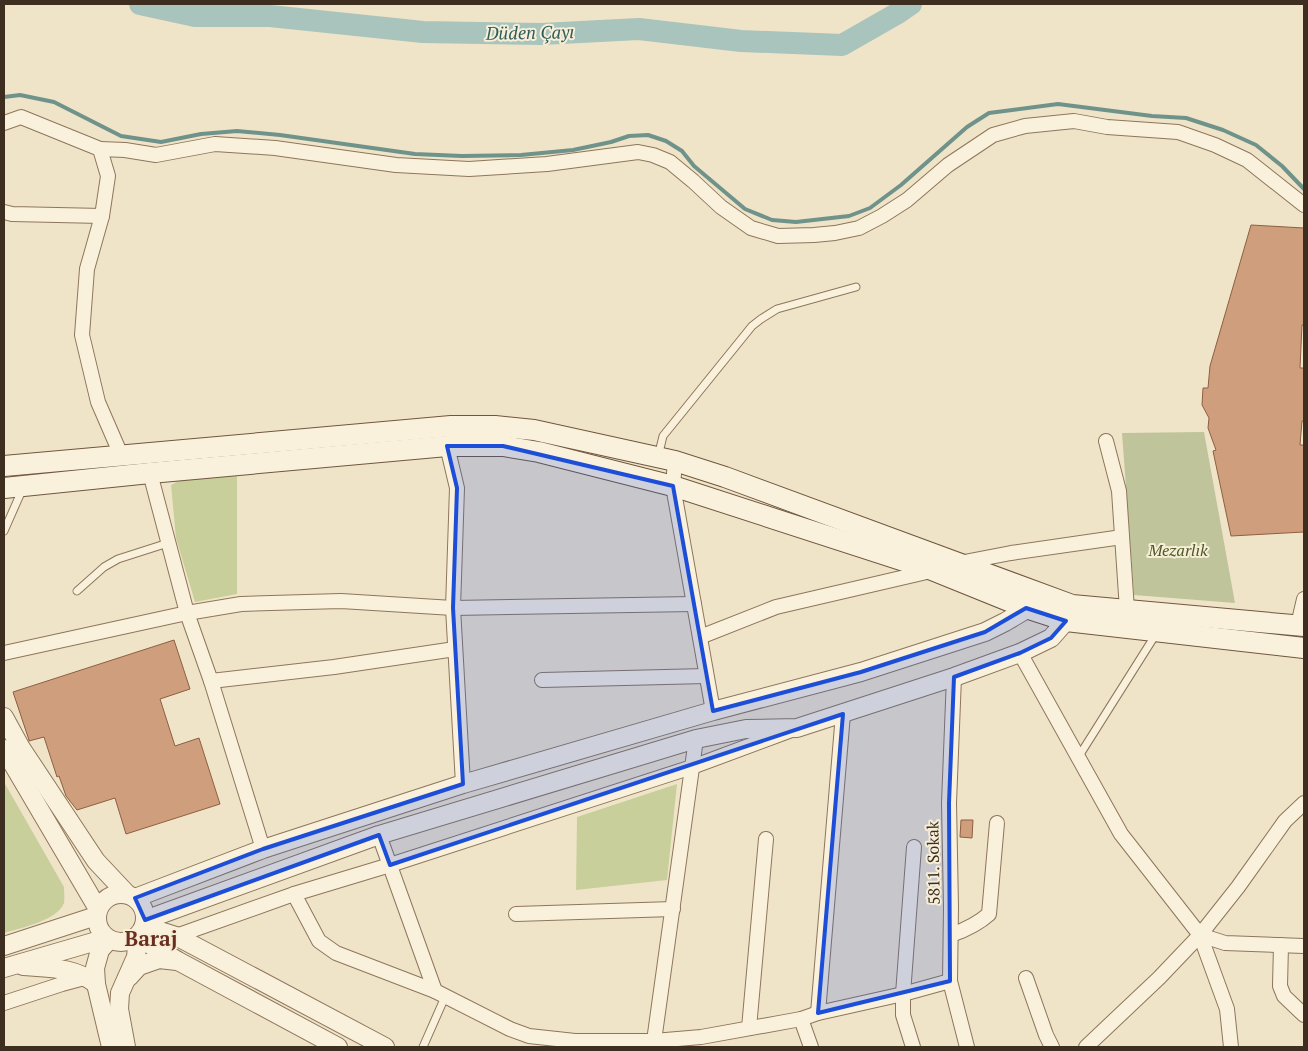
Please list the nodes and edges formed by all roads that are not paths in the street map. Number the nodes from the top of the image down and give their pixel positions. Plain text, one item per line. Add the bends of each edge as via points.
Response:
1 (4, 123) edge
2 (100, 149) junction
3 (1304, 205) edge
4 (4, 212) edge
5 (102, 216) junction
6 (856, 287) dead end
7 (1106, 441) dead end
8 (448, 446) junction
9 (121, 455) junction
10 (666, 459) junction
11 (4, 466) edge
12 (150, 473) junction
13 (24, 485) junction
14 (672, 486) junction
15 (4, 488) edge
16 (4, 531) edge
17 (1122, 537) junction
18 (168, 544) junction
19 (958, 563) junction
20 (932, 570) junction
21 (78, 592) dead end
22 (1048, 597) junction
23 (1304, 599) edge
24 (694, 604) junction
25 (453, 608) junction
26 (1026, 608) junction
27 (1126, 610) junction
28 (187, 613) junction
29 (1069, 613) junction
30 (1301, 625) edge
31 (1158, 631) junction
32 (700, 637) junction
33 (1304, 648) edge
34 (455, 650) junction
35 (4, 653) edge
36 (1020, 654) junction
37 (706, 676) junction
38 (954, 677) junction
39 (542, 680) dead end
40 (210, 681) junction
41 (713, 711) junction
42 (843, 714) junction
43 (4, 717) edge
44 (797, 728) junction
45 (696, 740) junction
46 (4, 749) edge
47 (1079, 756) junction
48 (692, 767) junction
49 (463, 784) junction
50 (1304, 803) edge
51 (997, 823) dead end
52 (379, 835) junction
53 (766, 839) dead end
54 (914, 847) dead end
55 (263, 849) junction
56 (390, 865) junction
57 (294, 894) junction
58 (131, 896) junction
59 (673, 909) junction
60 (97, 912) junction
61 (516, 914) dead end
62 (140, 930) junction
63 (951, 935) junction
64 (1200, 935) junction
65 (176, 936) junction
66 (108, 939) junction
67 (1282, 945) junction
68 (4, 946) edge
69 (1304, 946) edge
70 (178, 961) junction
71 (9, 966) edge
72 (1026, 978) dead end
73 (92, 980) junction
74 (950, 980) junction
75 (123, 983) junction
76 (440, 994) junction
77 (903, 994) junction
78 (4, 1004) edge
79 (818, 1013) junction
80 (1304, 1015) edge
81 (801, 1019) junction
82 (749, 1028) junction
83 (654, 1041) junction
84 (574, 1044) edge
85 (111, 1047) edge
86 (126, 1047) edge
87 (338, 1047) edge
88 (385, 1047) edge
89 (423, 1047) edge
90 (812, 1047) edge
91 (913, 1047) edge
92 (967, 1047) edge
93 (1052, 1047) edge
94 (1086, 1047) edge
95 (1232, 1047) edge

1 - 2 street via 21,117
2 - 3 street via 156,155 215,144 275,148 396,165 469,169 547,164 638,152 670,162 721,207 751,228 778,236 835,234 859,228 907,200 993,135 1025,126 1074,122 1178,132 1215,145 1247,160
2 - 5 street via 108,176
4 - 5 street
5 - 9 street via 87,269 82,335 98,402
6 - 10 lane via 784,307 756,322 663,436
7 - 17 street via 1119,491
8 - 12 main road
8 - 14 main road via 504,446 539,452
8 - 25 street via 457,488
9 - 10 main road via 451,426 495,426 534,430
9 - 11 main road
10 - 14 street
10 - 19 main road via 725,476
12 - 13 main road
12 - 18 street
13 - 15 main road
13 - 16 lane
14 - 20 main road
14 - 24 street
17 - 19 street
17 - 27 street
18 - 21 lane via 118,559 104,567
18 - 28 street
19 - 22 main road
20 - 26 main road
20 - 32 street via 776,607
22 - 26 street
22 - 29 main road
23 - 30 street
24 - 25 street
24 - 32 street
25 - 28 street via 341,601 241,604
25 - 34 street
26 - 29 main road
26 - 41 street via 985,632 861,672
27 - 29 main road
27 - 30 main road
28 - 35 street
28 - 40 street
29 - 31 main road
29 - 36 street via 1051,638
31 - 33 main road
31 - 47 lane
32 - 37 street
34 - 40 street
34 - 49 street
36 - 38 street
36 - 47 street
37 - 39 street
37 - 41 street
38 - 42 street
38 - 63 street, 5811. Sokak via 949,803
40 - 55 street
41 - 49 street
42 - 44 street
42 - 79 street
43 - 58 street via 96,860
44 - 45 street via 746,729
44 - 48 street
45 - 48 street
45 - 52 street
46 - 60 street
47 - 64 street via 1121,834
48 - 56 street
48 - 59 street
49 - 55 street
50 - 64 street via 1285,821
51 - 63 street via 989,914
52 - 56 street
52 - 62 street
53 - 82 street
54 - 77 street
55 - 58 street
56 - 57 street
56 - 76 street
57 - 65 street
57 - 76 street via 319,942 336,953
58 - 60 street via 113,895 102,903
58 - 62 street via 144,911
59 - 61 street
59 - 83 street
60 - 66 street via 96,923
60 - 68 street
62 - 65 street
62 - 66 street via 130,941 123,943
62 - 70 street
62 - 75 street via 136,957
63 - 74 street, 5811. Sokak
64 - 67 street via 1225,943
64 - 94 street
64 - 95 street via 1227,1009
65 - 88 street
66 - 71 street
66 - 73 street via 100,950
67 - 69 street
67 - 80 street via 1280,986 1284,996
70 - 75 street via 159,959 139,966
70 - 87 street
71 - 73 street via 68,970
72 - 93 street
73 - 78 street via 62,984
73 - 85 street
74 - 77 street
74 - 92 street, 5811. Sokak
75 - 86 street via 119,1008
76 - 84 street via 510,1029
76 - 89 lane
77 - 79 street
77 - 91 street via 903,1015
79 - 81 street
81 - 82 street
81 - 90 street
82 - 83 street
83 - 84 street

